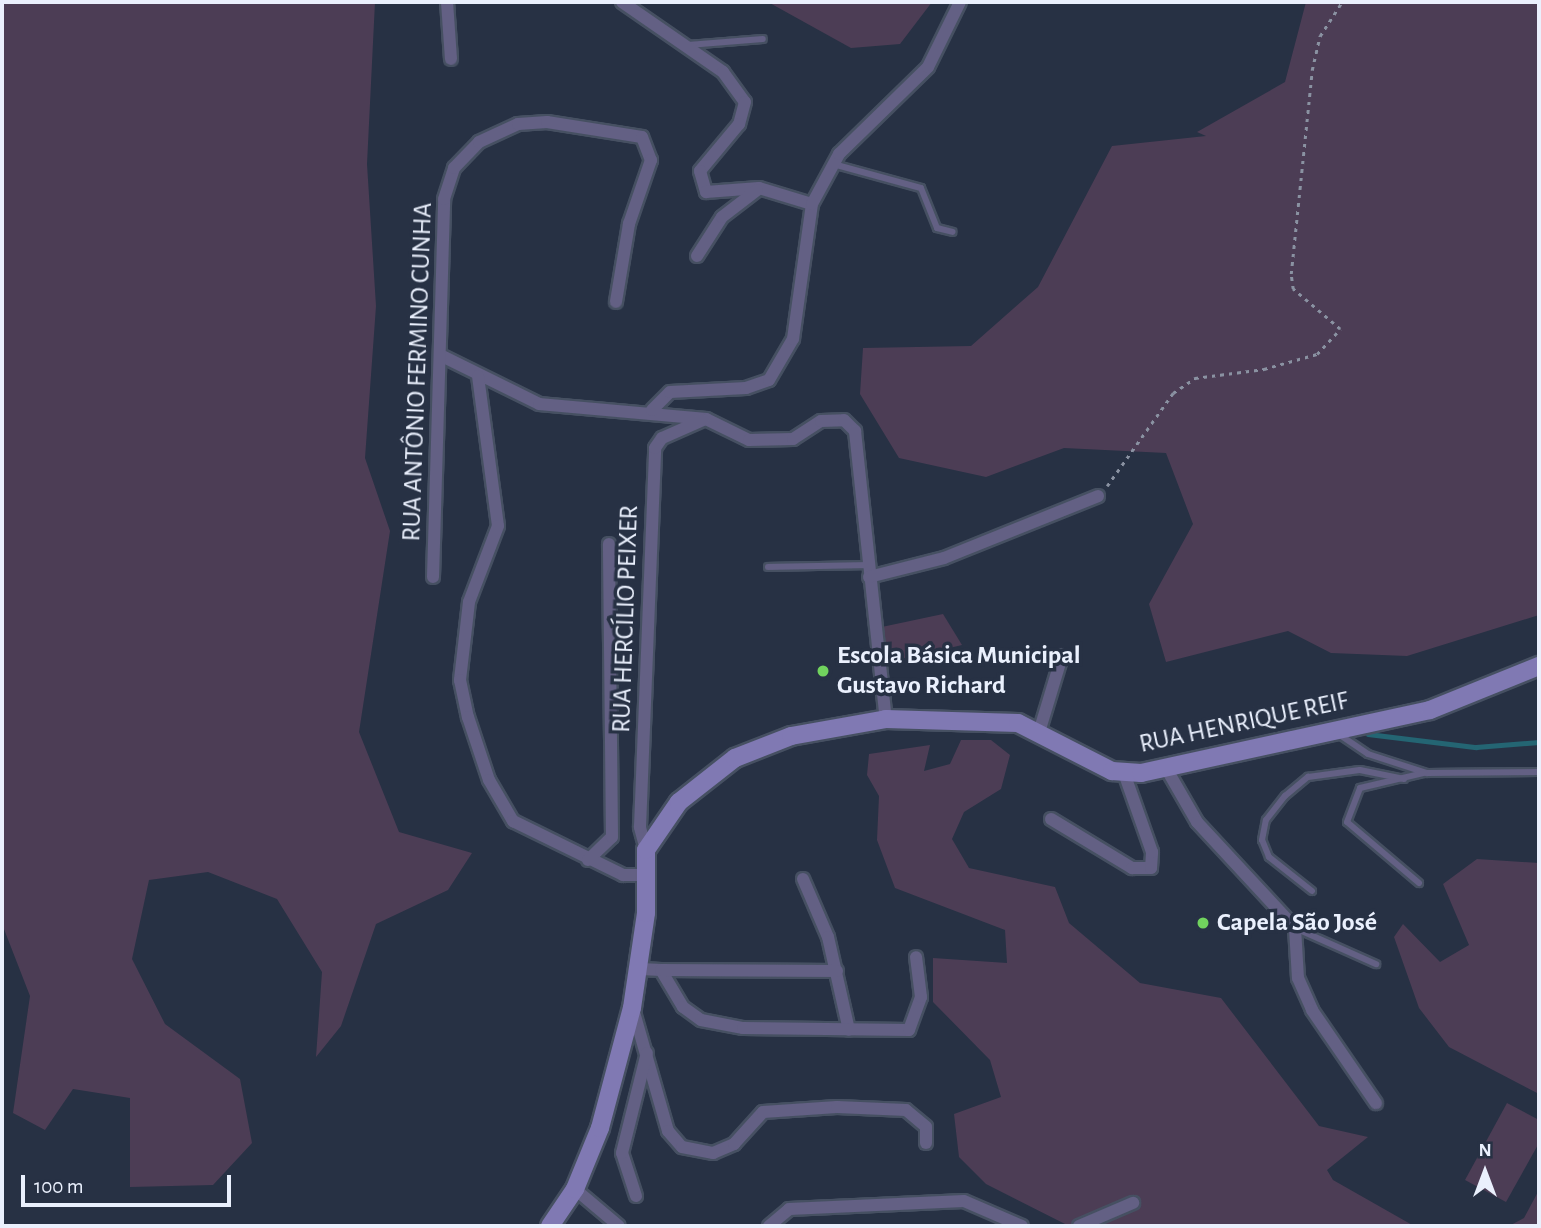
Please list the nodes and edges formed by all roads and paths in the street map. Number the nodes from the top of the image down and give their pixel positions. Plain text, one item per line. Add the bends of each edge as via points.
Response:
1 (447, 2) edge
2 (622, 2) edge
3 (960, 2) edge
4 (1342, 2) edge
5 (763, 39) dead end
6 (679, 46) junction
7 (451, 59) dead end
8 (833, 164) junction
9 (760, 188) junction
10 (812, 204) junction
11 (953, 232) dead end
12 (697, 256) dead end
13 (616, 302) dead end
14 (440, 355) junction
15 (478, 376) junction
16 (652, 410) junction
17 (706, 419) junction
18 (1098, 496) joint
19 (609, 544) dead end
20 (768, 567) dead end
21 (869, 571) junction
22 (433, 578) dead end
23 (1062, 656) dead end
24 (1539, 666) edge
25 (886, 719) junction
26 (1040, 729) junction
27 (1330, 729) junction
28 (1166, 768) junction
29 (1539, 772) edge
30 (1124, 773) junction
31 (1427, 773) junction
32 (1404, 779) junction
33 (1051, 819) dead end
34 (646, 850) junction
35 (588, 860) junction
36 (643, 875) junction
37 (803, 879) dead end
38 (1419, 883) dead end
39 (1312, 891) dead end
40 (1294, 928) junction
41 (916, 957) dead end
42 (1376, 964) dead end
43 (641, 969) junction
44 (661, 970) junction
45 (837, 971) junction
46 (632, 1008) junction
47 (849, 1030) junction
48 (647, 1053) junction
49 (1376, 1103) dead end
50 (926, 1143) dead end
51 (575, 1189) junction
52 (636, 1196) dead end
53 (1133, 1203) dead end
54 (550, 1226) edge
55 (620, 1226) edge
56 (769, 1226) edge
57 (1021, 1226) edge
58 (1079, 1226) edge

1 - 7 street
2 - 6 street
3 - 8 street via 928,67
4 - 18 path via 1320,36 1312,70 1291,274 1293,289 1340,329 1317,354 1264,369 1195,378 1172,393
5 - 6 lane
6 - 9 street via 723,72 745,102 739,124 701,171 699,184 719,194
8 - 10 street
8 - 11 lane via 921,188 937,228
9 - 10 street
9 - 12 street via 722,216
10 - 16 street via 793,339 769,380 746,388 670,392
13 - 14 street, RUA ANTÔNIO FERMINO CUNHA via 650,147 624,132 518,124 479,142 454,168 444,199
14 - 15 street
14 - 22 street, RUA ANTÔNIO FERMINO CUNHA
15 - 16 street via 540,404 613,414
15 - 35 street via 498,526 469,602 460,681 468,717 489,780 513,821
16 - 17 street
17 - 21 street via 771,443 793,439 821,421 844,420 855,431
17 - 34 street, RUA HERCÍLIO PEIXER via 662,438 655,448 640,827
18 - 21 street via 944,558
19 - 35 street via 612,837
20 - 21 lane
21 - 25 street
23 - 26 street
24 - 27 street, RUA HENRIQUE REIF via 1430,710
25 - 26 street, RUA HENRIQUE REIF
25 - 34 street, RUA HENRIQUE REIF via 791,736 735,758 679,802
26 - 30 street, RUA HENRIQUE REIF
27 - 28 street, RUA HENRIQUE REIF
27 - 31 lane via 1368,754
28 - 30 street, RUA HENRIQUE REIF
28 - 40 street via 1197,822
29 - 31 lane
30 - 33 street via 1152,852 1151,868 1132,868
31 - 32 lane
32 - 38 lane via 1360,788 1347,822
32 - 39 lane via 1360,771 1308,777 1285,796 1266,820 1262,840 1269,858
34 - 36 street, RUA HENRIQUE REIF
35 - 36 street via 623,875
36 - 43 street, RUA HENRIQUE REIF
37 - 45 street
40 - 42 lane
40 - 49 street via 1298,978 1312,1010
41 - 47 street via 921,997 916,1023 909,1030
43 - 44 street
43 - 46 street, RUA HENRIQUE REIF
44 - 45 street
44 - 47 street via 683,1007 701,1020 743,1028
45 - 47 street
46 - 48 street
46 - 51 street, RUA HENRIQUE REIF via 600,1128
48 - 50 street via 668,1131 695,1153 734,1144 763,1112 837,1107 906,1110 926,1127
48 - 52 street via 622,1153
51 - 54 street, RUA HENRIQUE REIF
51 - 55 street
53 - 58 street
56 - 57 street via 789,1209 964,1201

